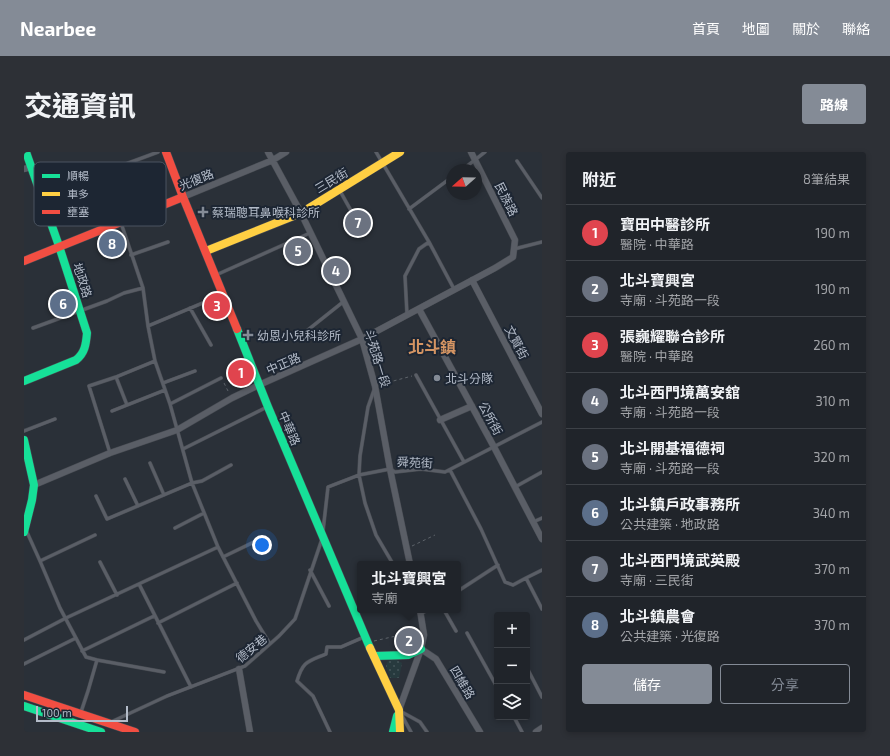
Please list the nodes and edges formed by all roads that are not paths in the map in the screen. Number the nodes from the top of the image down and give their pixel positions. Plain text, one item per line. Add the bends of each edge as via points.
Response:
1 (26, 152) edge
2 (158, 152) edge
3 (166, 152) edge
4 (268, 152) edge
5 (286, 152) edge
6 (376, 152) edge
7 (400, 152) edge
8 (471, 152) edge
9 (485, 152) edge
10 (273, 160) junction
11 (475, 160) junction
12 (518, 161) dead end
13 (131, 162) edge
14 (382, 163) junction
15 (470, 164) edge
16 (28, 168) edge
17 (446, 181) edge
18 (34, 182) edge
19 (339, 189) junction
20 (183, 197) junction
21 (542, 198) edge
22 (166, 204) edge
23 (409, 209) junction
24 (301, 213) junction
25 (354, 216) dead end
26 (52, 226) edge
27 (110, 226) edge
28 (121, 226) edge
29 (310, 233) junction
30 (168, 242) dead end
31 (429, 242) junction
32 (542, 242) edge
33 (59, 246) junction
34 (514, 249) junction
35 (206, 252) junction
36 (131, 255) junction
37 (513, 257) joint
38 (24, 261) edge
39 (216, 275) junction
40 (472, 280) junction
41 (143, 288) junction
42 (454, 289) junction
43 (224, 294) junction
44 (344, 302) junction
45 (190, 308) junction
46 (419, 309) junction
47 (80, 310) junction
48 (407, 314) junction
49 (148, 326) junction
50 (33, 328) dead end
51 (299, 337) dead end
52 (362, 339) junction
53 (211, 345) dead end
54 (155, 361) junction
55 (195, 371) dead end
56 (416, 375) road end
57 (116, 377) junction
58 (221, 378) road end
59 (24, 381) edge
60 (163, 383) junction
61 (259, 385) junction
62 (375, 386) junction
63 (165, 390) junction
64 (170, 404) junction
65 (127, 405) junction
66 (472, 406) junction
67 (268, 407) junction
68 (112, 411) dead end
69 (542, 414) edge
70 (56, 418) dead end
71 (440, 420) junction
72 (542, 422) edge
73 (177, 430) junction
74 (24, 431) edge
75 (24, 440) edge
76 (494, 447) junction
77 (183, 449) junction
78 (110, 453) junction
79 (464, 462) junction
80 (150, 464) dead end
81 (231, 465) dead end
82 (390, 469) junction
83 (450, 470) junction
84 (542, 472) edge
85 (359, 475) junction
86 (125, 479) dead end
87 (192, 483) junction
88 (34, 485) junction
89 (515, 487) junction
90 (164, 494) junction
91 (96, 496) dead end
92 (138, 506) junction
93 (204, 513) junction
94 (542, 518) edge
95 (533, 522) junction
96 (174, 528) dead end
97 (24, 530) edge
98 (95, 535) dead end
99 (322, 536) junction
100 (542, 539) edge
101 (258, 540) dead end
102 (218, 547) junction
103 (223, 557) junction
104 (40, 561) junction
105 (391, 561) edge
106 (409, 561) edge
107 (100, 562) dead end
108 (498, 565) junction
109 (310, 570) junction
110 (542, 570) edge
111 (526, 578) junction
112 (237, 582) junction
113 (139, 584) junction
114 (461, 589) edge
115 (117, 595) junction
116 (329, 606) dead end
117 (542, 609) edge
118 (420, 613) edge
119 (446, 613) edge
120 (154, 616) junction
121 (66, 618) junction
122 (158, 623) junction
123 (456, 631) dead end
124 (466, 633) dead end
125 (76, 638) junction
126 (24, 640) edge
127 (367, 640) junction
128 (270, 644) junction
129 (421, 649) junction
130 (82, 651) junction
131 (374, 656) junction
132 (97, 660) junction
133 (24, 664) edge
134 (239, 669) junction
135 (164, 672) dead end
136 (530, 674) edge
137 (495, 684) edge
138 (191, 687) junction
139 (24, 695) edge
140 (542, 697) edge
141 (24, 706) edge
142 (399, 710) junction
143 (80, 714) junction
144 (516, 720) edge
145 (109, 723) junction
146 (542, 728) edge
147 (97, 731) edge
148 (135, 732) edge
149 (250, 732) edge
150 (330, 732) edge
151 (393, 732) edge
152 (400, 732) edge
153 (411, 732) edge
154 (427, 732) edge
155 (480, 732) edge
156 (522, 732) edge
157 (536, 732) edge

1 - 16 main road, 地政路
2 - 13 lane
3 - 20 main road, 中華路
4 - 10 street, 斗苑路一段
5 - 10 street, 光復路
6 - 14 lane
7 - 14 main road, 三民街
8 - 11 street, 民族路
9 - 11 lane
10 - 20 street, 光復路
10 - 24 street, 斗苑路一段
11 - 15 lane
11 - 34 street, 民族路 via 515,240
12 - 21 lane
14 - 19 main road, 三民街
14 - 23 lane
16 - 18 main road, 地政路
17 - 23 lane
19 - 24 main road, 三民街
19 - 25 lane
20 - 22 main road, 光復路
20 - 35 main road, 中華路
23 - 31 lane
24 - 29 street, 斗苑路一段
24 - 35 main road, 三民街
26 - 33 main road, 地政路
27 - 33 main road, 光復路
28 - 36 lane
29 - 39 lane
29 - 44 street, 斗苑路一段
30 - 36 lane
31 - 42 lane
31 - 48 lane via 419,250 405,276
32 - 34 lane
33 - 38 main road, 光復路
33 - 47 main road, 地政路
34 - 37 street, 民族路
35 - 39 main road, 中華路
36 - 41 lane
37 - 40 street, 中正路
39 - 43 main road, 中華路
40 - 42 street, 中正路
40 - 69 street, 文賢街
41 - 47 lane
41 - 49 lane
42 - 46 street, 中正路
43 - 45 lane
43 - 61 main road, 中華路
44 - 51 lane
44 - 52 street, 斗苑路一段
45 - 49 lane
45 - 53 lane
46 - 48 street, 中正路
46 - 66 street, 公所街
47 - 50 lane
47 - 59 main road, 地政路 via 87,333 81,356
48 - 52 street, 中正路
49 - 54 lane
52 - 61 street, 中正路
52 - 62 street, 斗苑路一段
54 - 57 lane
54 - 60 lane
55 - 60 lane
56 - 71 lane
57 - 65 lane
57 - 78 lane via 89,386
58 - 64 lane
60 - 63 lane
61 - 67 main road, 中華路
61 - 73 street, 中正路
62 - 82 street, 斗苑路一段
62 - 85 lane via 368,407
63 - 64 lane
63 - 65 lane
64 - 73 lane
65 - 68 lane
66 - 71 street
66 - 76 street, 公所街
67 - 77 lane
67 - 99 main road, 中華路
70 - 74 lane
71 - 79 lane
72 - 76 lane, 舜苑街
73 - 77 lane
73 - 78 street, 中正路
75 - 88 main road
76 - 79 lane, 舜苑街
76 - 89 street, 公所街
77 - 87 lane
78 - 88 street, 中正路
79 - 83 lane, 舜苑街
80 - 90 lane
81 - 87 lane via 202,481
82 - 83 lane, 舜苑街 via 395,472 421,469 445,472
82 - 85 lane, 舜苑街
82 - 106 street, 斗苑路一段
83 - 108 lane
84 - 89 lane
85 - 99 lane, 舜苑街 via 328,487
85 - 105 lane via 376,535
86 - 92 lane
87 - 90 lane
87 - 93 lane
88 - 97 main road
89 - 95 street, 公所街
90 - 92 lane
91 - 92 lane via 106,519
93 - 96 lane
93 - 102 lane
94 - 95 lane
95 - 100 street, 公所街
97 - 104 lane
98 - 104 lane
99 - 109 lane, 德安巷
99 - 127 main road, 中華路
101 - 103 lane
102 - 103 lane
102 - 113 lane
103 - 112 lane
104 - 121 lane
107 - 115 lane
108 - 111 lane via 505,582 513,585
108 - 114 lane
109 - 116 lane
109 - 128 lane, 德安巷 via 295,619
110 - 111 lane
111 - 117 lane
112 - 122 lane
112 - 128 lane
113 - 115 lane
113 - 120 lane
115 - 121 lane
118 - 129 street via 424,635
119 - 123 lane
120 - 122 lane
120 - 130 lane
121 - 125 lane
121 - 126 lane
122 - 138 lane
124 - 137 lane
125 - 130 lane
125 - 133 lane
127 - 131 main road, 中華路
127 - 150 lane via 341,647 327,647 326,654 309,661 301,668 297,681 313,696
128 - 134 lane, 德安巷
129 - 131 main road via 408,655
129 - 142 street
129 - 155 street, 四維路 via 436,659
130 - 132 lane via 86,657
131 - 142 main road, 中華路
132 - 135 lane
132 - 143 lane
134 - 138 lane, 德安巷
134 - 149 street
136 - 140 lane
138 - 145 lane, 德安巷
139 - 143 main road
141 - 147 main road
142 - 151 main road
142 - 152 main road
142 - 153 lane
142 - 154 lane via 420,722
143 - 145 main road
144 - 156 lane
145 - 147 street
145 - 148 main road
146 - 157 street

